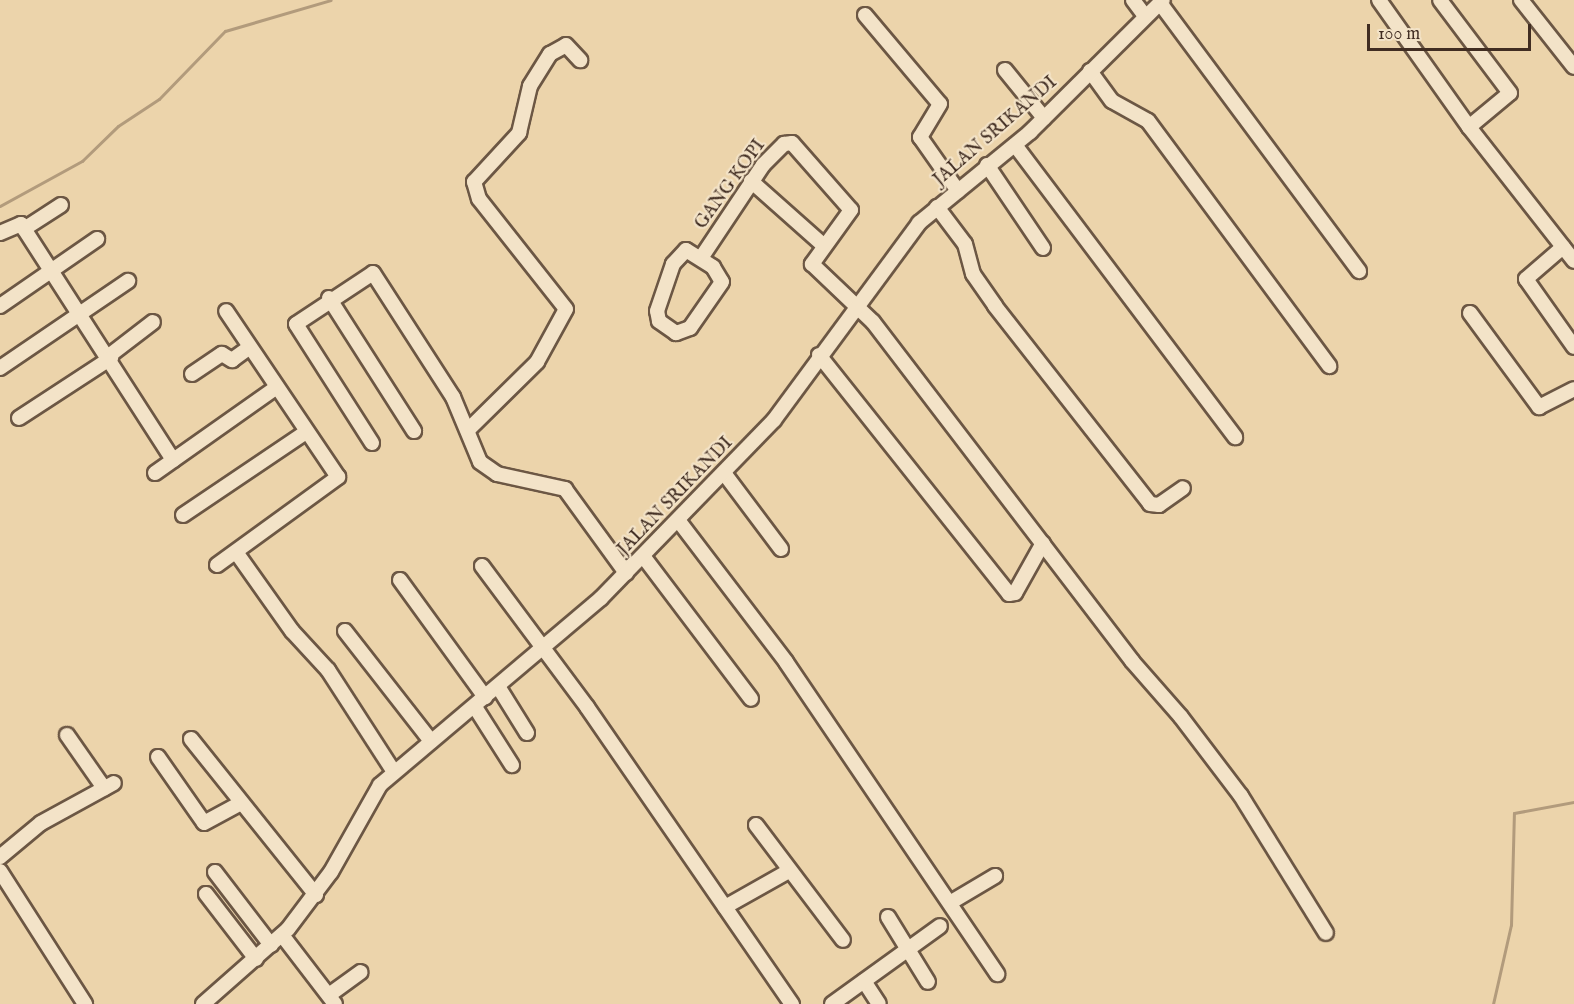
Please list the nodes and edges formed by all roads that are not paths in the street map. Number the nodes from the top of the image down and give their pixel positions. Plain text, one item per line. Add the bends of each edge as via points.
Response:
1 (1134, 0) edge
2 (1379, 0) edge
3 (1440, 0) edge
4 (1521, 0) edge
5 (1162, 1) edge
6 (865, 15) dead end
7 (1145, 16) junction
8 (580, 60) dead end
9 (1574, 67) edge
10 (1005, 70) dead end
11 (1090, 71) junction
12 (1044, 118) junction
13 (1469, 127) junction
14 (1015, 145) junction
15 (987, 165) junction
16 (751, 181) junction
17 (958, 191) junction
18 (61, 205) dead end
19 (937, 207) junction
20 (24, 230) junction
21 (0, 233) edge
22 (97, 239) dead end
23 (823, 245) junction
24 (1563, 247) junction
25 (1043, 248) dead end
26 (701, 258) junction
27 (1574, 261) edge
28 (52, 270) junction
29 (1359, 271) dead end
30 (128, 281) dead end
31 (329, 298) junction
32 (858, 304) junction
33 (0, 306) edge
34 (225, 310) dead end
35 (81, 313) junction
36 (1470, 313) dead end
37 (153, 322) dead end
38 (250, 347) junction
39 (1574, 347) edge
40 (819, 355) junction
41 (111, 356) junction
42 (1329, 366) dead end
43 (0, 368) edge
44 (192, 374) dead end
45 (277, 387) junction
46 (1574, 389) edge
47 (19, 418) dead end
48 (468, 430) junction
49 (414, 431) dead end
50 (306, 432) junction
51 (1234, 437) dead end
52 (372, 443) dead end
53 (173, 460) junction
54 (155, 473) dead end
55 (724, 473) junction
56 (1183, 488) dead end
57 (183, 515) dead end
58 (678, 520) junction
59 (1043, 543) junction
60 (781, 549) dead end
61 (236, 552) junction
62 (643, 556) junction
63 (217, 565) dead end
64 (482, 566) dead end
65 (626, 573) junction
66 (400, 580) dead end
67 (345, 631) dead end
68 (544, 650) junction
69 (499, 688) junction
70 (751, 699) dead end
71 (480, 702) junction
72 (527, 733) dead end
73 (67, 735) dead end
74 (191, 739) dead end
75 (431, 741) junction
76 (158, 758) dead end
77 (512, 765) dead end
78 (394, 772) junction
79 (241, 803) junction
80 (756, 825) dead end
81 (0, 858) edge
82 (0, 871) edge
83 (789, 871) junction
84 (215, 872) dead end
85 (995, 876) dead end
86 (206, 894) dead end
87 (316, 894) junction
88 (953, 901) junction
89 (725, 907) junction
90 (888, 916) dead end
91 (940, 926) dead end
92 (1326, 933) dead end
93 (276, 940) junction
94 (843, 940) dead end
95 (908, 948) junction
96 (256, 959) junction
97 (361, 972) dead end
98 (997, 974) dead end
99 (864, 981) junction
100 (928, 982) dead end
101 (332, 999) edge
102 (85, 1004) edge
103 (203, 1004) edge
104 (792, 1004) edge
105 (832, 1004) edge
106 (879, 1004) edge

1 - 7 street
2 - 13 street
3 - 13 street via 1510,93
4 - 9 street
5 - 7 street, JALAN SRIKANDI
5 - 29 street
6 - 17 street via 940,104 920,137
7 - 11 street, JALAN SRIKANDI
8 - 48 street via 566,45 550,54 530,86 519,133 474,182 479,200 566,309 537,362
10 - 12 street
11 - 12 street, JALAN SRIKANDI
11 - 42 street via 1112,101 1149,121
12 - 14 street, JALAN SRIKANDI
13 - 24 street
14 - 15 street, JALAN SRIKANDI
14 - 51 street
15 - 17 street, JALAN SRIKANDI
15 - 25 street
16 - 23 street
16 - 23 street, GANG KOPI via 778,149 792,143 851,210
16 - 26 street, GANG KOPI
17 - 19 street, JALAN SRIKANDI
18 - 20 street
19 - 32 street, JALAN SRIKANDI via 907,236
19 - 56 street via 965,244 973,274 995,306 1150,504 1160,505
20 - 21 street via 21,225
20 - 28 street
22 - 28 street
23 - 32 street, GANG KOPI via 812,264
24 - 27 street
24 - 39 street via 1526,279
26 - 26 street via 722,282 690,328 676,333 659,321 658,304 678,252
28 - 33 street
28 - 35 street
30 - 35 street
31 - 48 street via 365,274 378,276
31 - 49 street
31 - 52 street via 296,324
32 - 40 street, JALAN SRIKANDI
32 - 59 street
34 - 38 street
35 - 41 street
35 - 43 street
36 - 46 street via 1539,407
37 - 41 street
38 - 44 street via 232,360 222,354
38 - 45 street
40 - 55 street, JALAN SRIKANDI via 774,420
40 - 59 street via 1009,594 1015,593
41 - 47 street
41 - 53 street
45 - 50 street
45 - 53 street
48 - 65 street via 488,470 556,484 572,495
50 - 57 street
50 - 61 street via 338,477
53 - 54 street
55 - 58 street, JALAN SRIKANDI
55 - 60 street
58 - 62 street, JALAN SRIKANDI
58 - 88 street
59 - 92 street via 1241,796
61 - 63 street
61 - 78 street via 292,631 328,670
62 - 65 street, JALAN SRIKANDI
62 - 70 street
64 - 68 street
65 - 68 street, JALAN SRIKANDI
66 - 71 street
67 - 75 street
68 - 69 street, JALAN SRIKANDI
68 - 89 street
69 - 71 street, JALAN SRIKANDI
69 - 72 street
71 - 75 street, JALAN SRIKANDI
71 - 77 street
73 - 81 street via 109,786 41,823
74 - 79 street
75 - 78 street, JALAN SRIKANDI
76 - 79 street via 204,823
78 - 87 street, JALAN SRIKANDI via 374,793
79 - 87 street
80 - 83 street
82 - 102 street
83 - 89 street
83 - 94 street
84 - 93 street
85 - 88 street
86 - 96 street
87 - 93 street, JALAN SRIKANDI
88 - 98 street
89 - 104 street
90 - 95 street
91 - 95 street
93 - 96 street, JALAN SRIKANDI
93 - 101 street
95 - 99 street
95 - 100 street
96 - 103 street, JALAN SRIKANDI
97 - 101 street
99 - 105 street
99 - 106 street

